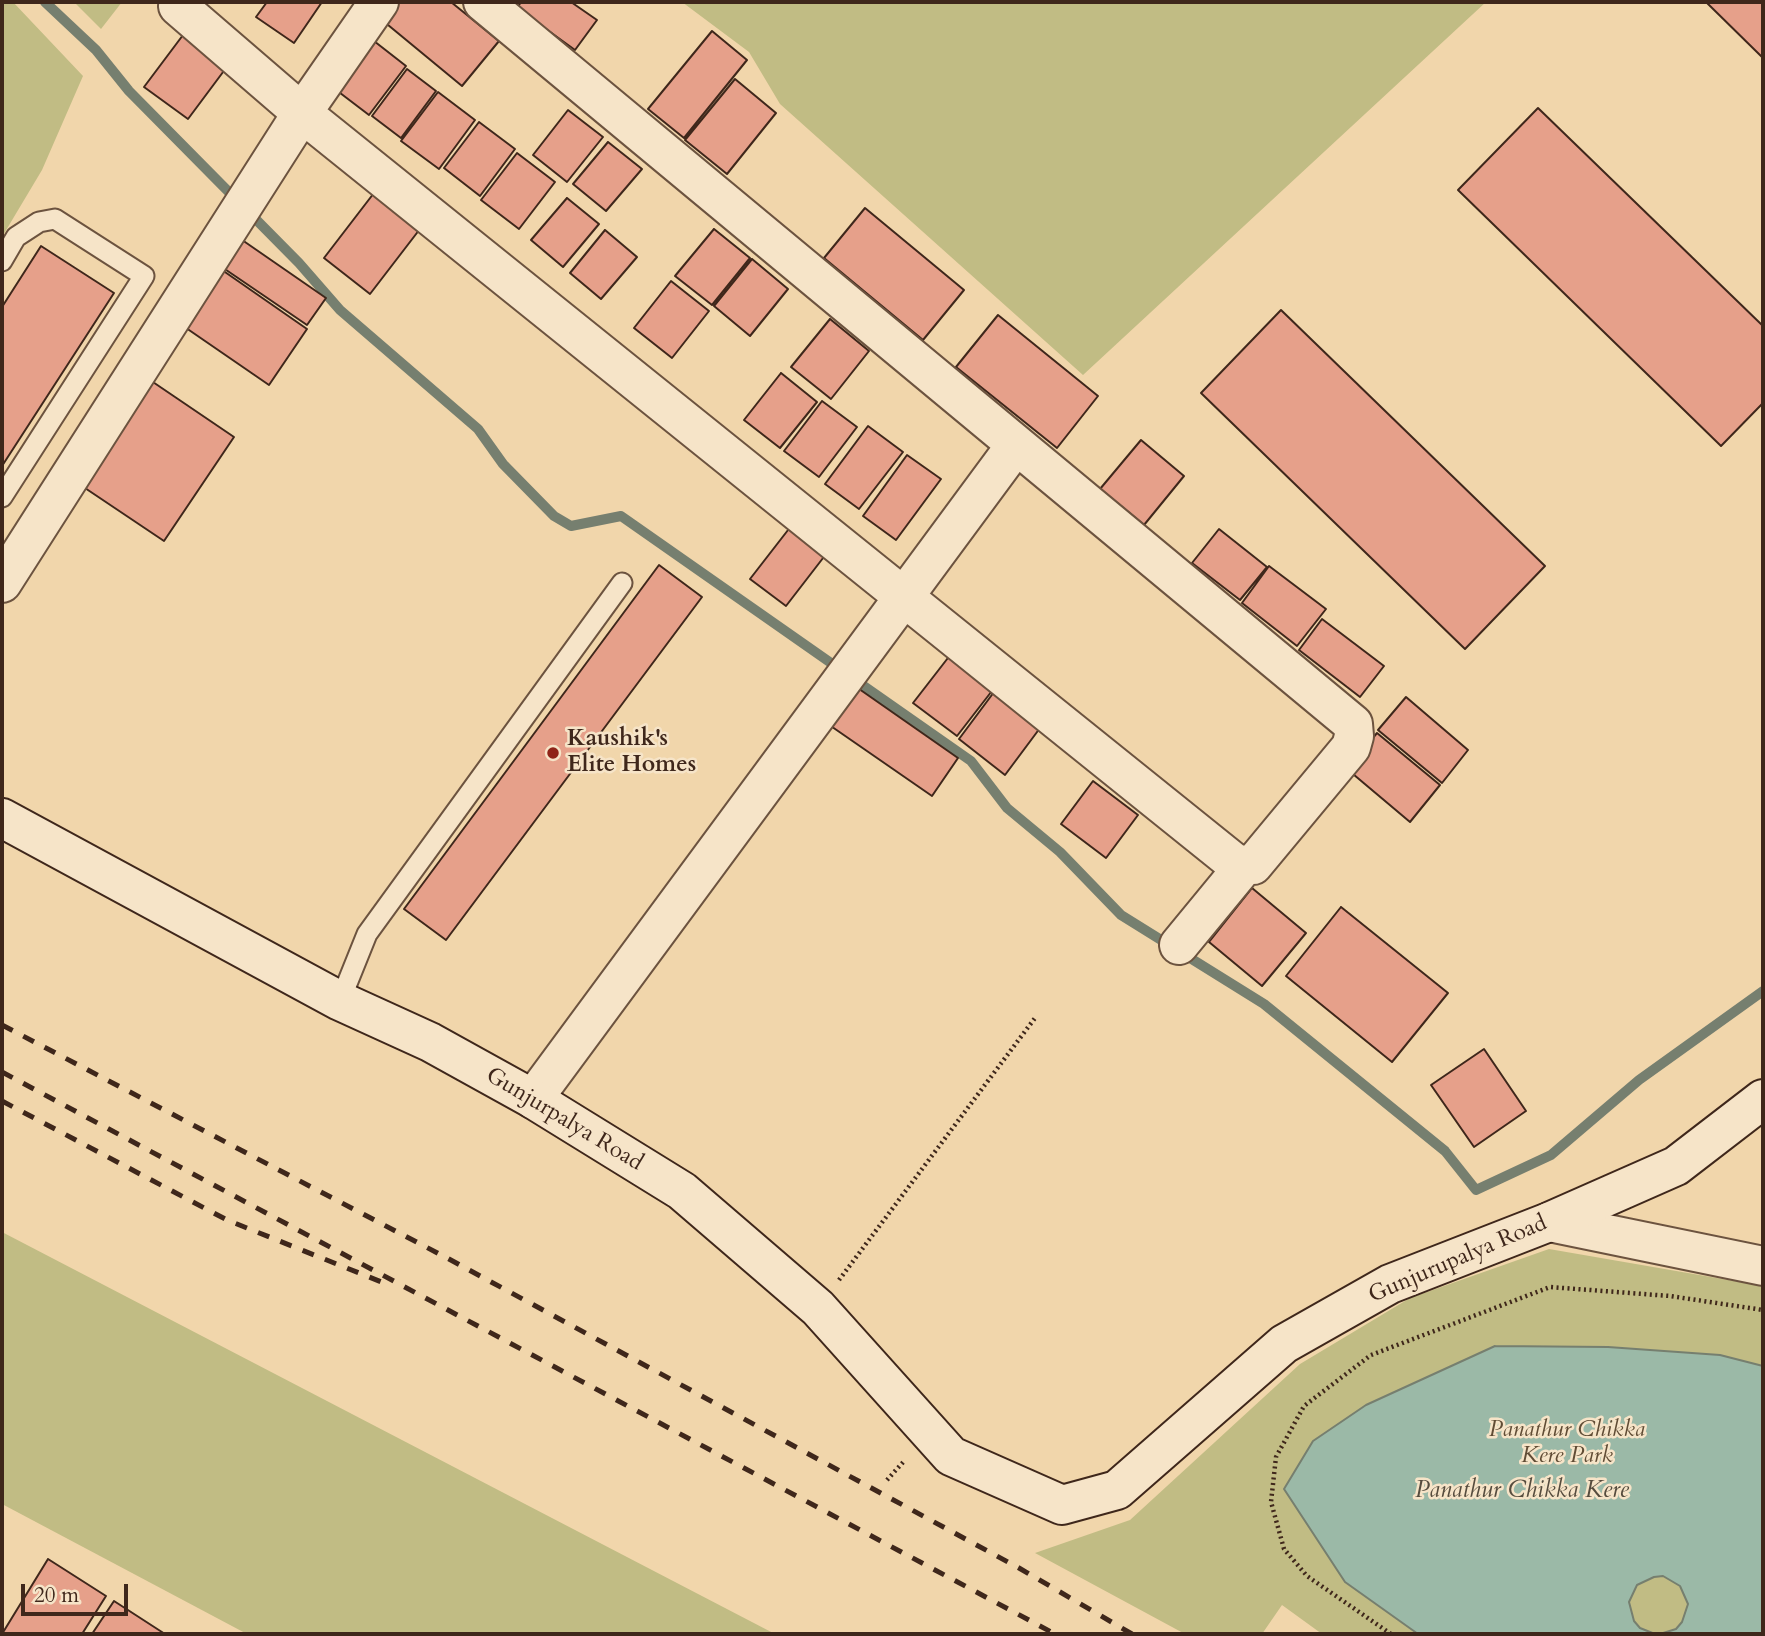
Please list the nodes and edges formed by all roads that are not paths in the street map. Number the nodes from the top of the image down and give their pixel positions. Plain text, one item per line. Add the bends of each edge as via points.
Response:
1 (379, 2) edge
2 (483, 2) edge
3 (178, 6) dead end
4 (302, 113) junction
5 (2, 261) edge
6 (1016, 444) junction
7 (2, 497) edge
8 (2, 583) edge
9 (622, 583) dead end
10 (904, 595) junction
11 (2, 818) edge
12 (1244, 866) junction
13 (1179, 945) dead end
14 (340, 1001) junction
15 (533, 1099) junction
16 (1763, 1099) edge
17 (1549, 1222) junction
18 (1763, 1266) edge
19 (1062, 1505) joint

1 - 4 street
2 - 6 street
3 - 4 street
4 - 8 street
4 - 10 street
5 - 7 lane via 16,237 39,222 55,219 144,276
6 - 10 street
6 - 12 street via 1353,724 1351,747 1253,865
9 - 14 lane via 367,934
10 - 12 street
10 - 15 street
11 - 14 street, Gunjurpalya Road
12 - 13 street
14 - 15 street, Gunjurpalya Road via 430,1042
15 - 19 street, Gunjurpalya Road via 682,1191 818,1308 951,1457
16 - 17 street, Gunjurupalya Road via 1676,1166
17 - 18 street
17 - 19 street, Gunjurupalya Road via 1390,1284 1284,1344 1117,1490

